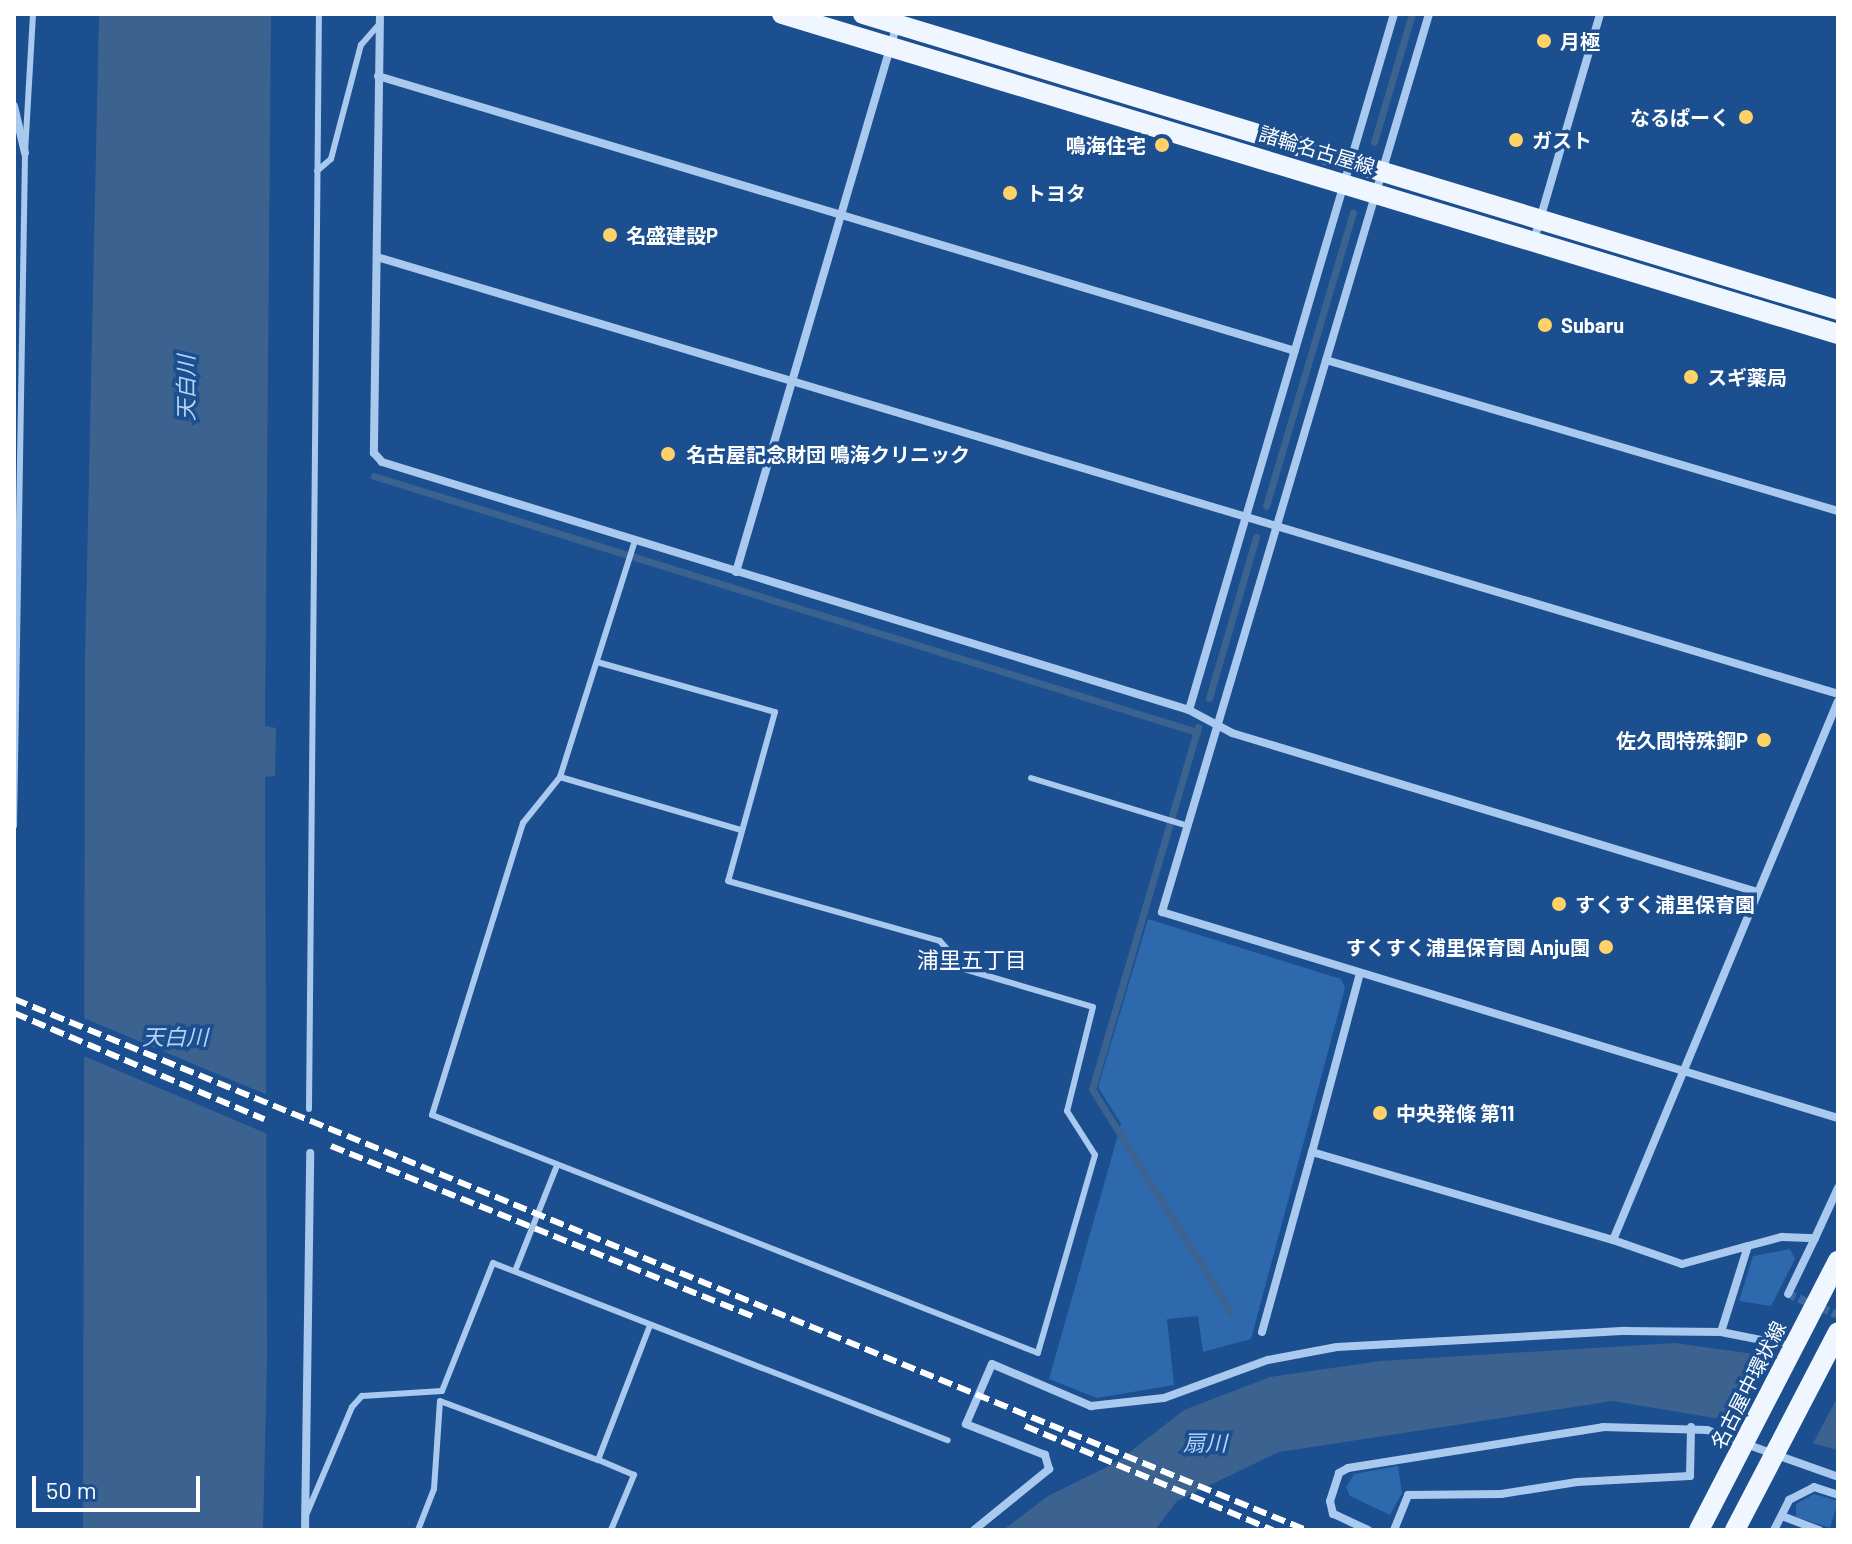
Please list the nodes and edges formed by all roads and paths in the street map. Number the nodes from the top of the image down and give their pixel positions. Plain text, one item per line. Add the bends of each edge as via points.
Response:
1 (33, 14) edge
2 (319, 14) edge
3 (782, 14) edge
4 (863, 14) edge
5 (1394, 14) edge
6 (1429, 14) edge
7 (1600, 14) edge
8 (380, 18) edge
9 (898, 19) edge
10 (893, 47) junction
11 (378, 76) junction
12 (14, 106) edge
13 (25, 153) junction
14 (317, 171) junction
15 (1347, 174) junction
16 (1378, 184) junction
17 (841, 216) junction
18 (1540, 219) junction
19 (1534, 241) junction
20 (377, 257) junction
21 (1838, 310) edge
22 (1838, 334) edge
23 (1295, 351) junction
24 (1326, 360) junction
25 (794, 381) junction
26 (1838, 511) edge
27 (1245, 519) junction
28 (1277, 526) junction
29 (635, 540) junction
30 (736, 572) junction
31 (597, 662) junction
32 (1838, 694) edge
33 (1838, 701) edge
34 (1189, 710) junction
35 (1219, 723) junction
36 (560, 777) junction
37 (1031, 778) dead end
38 (14, 826) edge
39 (1188, 826) junction
40 (741, 830) junction
41 (1757, 892) junction
42 (1360, 973) junction
43 (1683, 1069) junction
44 (309, 1109) dead end
45 (1838, 1118) edge
46 (1312, 1152) junction
47 (310, 1153) dead end
48 (556, 1168) junction
49 (1838, 1188) edge
50 (1815, 1238) junction
51 (1613, 1240) junction
52 (1748, 1246) junction
53 (1838, 1261) edge
54 (515, 1271) junction
55 (1788, 1294) dead end
56 (650, 1325) junction
57 (1262, 1332) dead end
58 (1721, 1332) junction
59 (1838, 1332) edge
60 (1792, 1350) junction
61 (442, 1391) junction
62 (440, 1401) junction
63 (1691, 1427) junction
64 (1748, 1439) junction
65 (948, 1440) dead end
66 (1779, 1447) junction
67 (598, 1460) junction
68 (1838, 1477) edge
69 (1838, 1495) edge
70 (1782, 1516) junction
71 (305, 1518) junction
72 (305, 1530) edge
73 (418, 1530) edge
74 (611, 1530) edge
75 (974, 1530) edge
76 (1368, 1530) edge
77 (1394, 1530) edge
78 (1699, 1530) edge
79 (1735, 1530) edge
80 (1774, 1530) edge
81 (1819, 1530) edge

1 - 13 lane
2 - 14 lane
3 - 10 main road, 諸輪名古屋線
4 - 9 main road, 諸輪名古屋線
5 - 15 street
6 - 16 street
7 - 18 street
8 - 11 street
8 - 14 lane via 361,45 331,159
9 - 10 street
9 - 15 main road, 諸輪名古屋線
10 - 15 main road, 諸輪名古屋線
10 - 17 street
11 - 17 street
11 - 20 street
12 - 13 street
13 - 38 lane
14 - 44 lane
15 - 16 main road, 諸輪名古屋線
15 - 23 street
16 - 18 main road, 諸輪名古屋線
16 - 19 main road, 諸輪名古屋線
16 - 24 street
17 - 23 street
17 - 25 street
18 - 19 street
18 - 21 main road, 諸輪名古屋線
19 - 22 main road, 諸輪名古屋線
20 - 25 street
20 - 29 street via 374,453 382,462
23 - 27 street
24 - 26 street
24 - 28 street
25 - 27 street
25 - 30 street
27 - 28 street
27 - 34 street
28 - 32 street
28 - 35 street
29 - 30 street
29 - 31 lane
30 - 34 street
31 - 36 lane
31 - 40 lane via 775,712
33 - 41 street
34 - 35 street
35 - 39 street
35 - 41 street via 1232,733
36 - 40 lane
36 - 48 lane via 523,823 432,1115
37 - 39 lane
39 - 42 street via 1162,912
40 - 48 lane via 728,881 940,941 964,969 1093,1007 1067,1111 1095,1155 1038,1353
41 - 43 street
42 - 43 street
42 - 46 street
43 - 45 street
43 - 51 street
46 - 51 street
46 - 57 street
47 - 71 street
48 - 54 lane
49 - 50 street
50 - 52 street via 1782,1237
50 - 55 street
51 - 52 street via 1682,1264
52 - 58 street
53 - 60 main road, 名古屋中環状線
54 - 56 lane
54 - 61 lane via 493,1263
56 - 65 lane
56 - 67 lane
58 - 60 street
58 - 75 street via 1626,1331 1374,1344 1268,1360 1164,1398 1091,1406 992,1364 966,1424 1045,1455 1049,1469
59 - 66 main road
60 - 64 main road, 名古屋中環状線
61 - 62 lane
61 - 71 lane via 362,1396 352,1407
62 - 67 lane
62 - 73 lane via 434,1489
63 - 64 street
63 - 76 street via 1603,1427 1348,1468 1339,1473 1330,1501 1333,1514
63 - 77 street via 1690,1476 1577,1482 1501,1494 1408,1495
64 - 66 street
64 - 78 main road, 名古屋中環状線
66 - 68 street
66 - 79 main road
67 - 74 lane via 634,1475
69 - 70 street via 1814,1487 1789,1500
70 - 80 street
70 - 81 street
71 - 72 street

